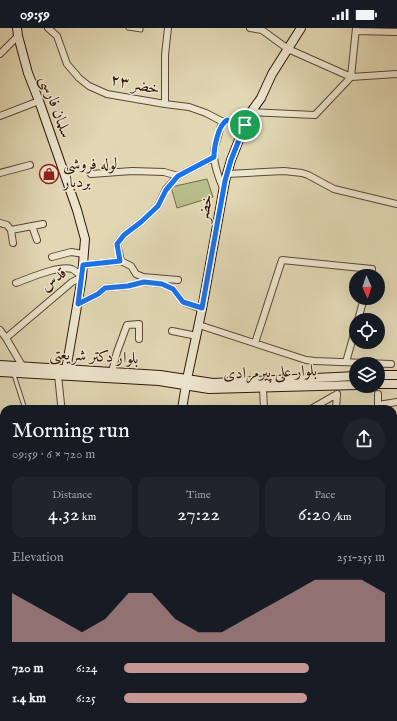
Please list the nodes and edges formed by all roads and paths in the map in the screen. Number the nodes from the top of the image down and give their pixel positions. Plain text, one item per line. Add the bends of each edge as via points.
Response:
1 (48, 28) edge
2 (128, 28) edge
3 (141, 28) edge
4 (168, 28) edge
5 (250, 28) edge
6 (301, 28) edge
7 (356, 30) edge
8 (17, 32) edge
9 (397, 32) edge
10 (288, 49) junction
11 (0, 54) edge
12 (397, 74) edge
13 (351, 77) junction
14 (39, 101) junction
15 (165, 104) junction
16 (251, 112) junction
17 (0, 116) edge
18 (224, 122) junction
19 (245, 125) junction
20 (214, 157) junction
21 (30, 165) dead end
22 (0, 173) edge
23 (92, 174) dead end
24 (227, 174) junction
25 (178, 176) junction
26 (224, 190) junction
27 (397, 204) edge
28 (0, 223) edge
29 (43, 224) dead end
30 (32, 226) junction
31 (11, 230) junction
32 (37, 240) dead end
33 (13, 243) dead end
34 (84, 254) junction
35 (52, 258) dead end
36 (120, 261) junction
37 (83, 265) junction
38 (372, 269) edge
39 (82, 277) junction
40 (178, 280) dead end
41 (16, 283) dead end
42 (78, 304) junction
43 (202, 308) junction
44 (199, 325) junction
45 (0, 330) edge
46 (172, 331) dead end
47 (197, 336) junction
48 (6, 338) junction
49 (139, 339) dead end
50 (255, 343) junction
51 (350, 349) edge
52 (346, 362) junction
53 (391, 364) dead end
54 (0, 365) edge
55 (23, 367) junction
56 (66, 370) junction
57 (0, 372) edge
58 (13, 372) junction
59 (112, 372) junction
60 (58, 375) junction
61 (385, 375) edge
62 (397, 375) edge
63 (349, 377) edge
64 (159, 378) junction
65 (186, 383) junction
66 (263, 384) junction
67 (385, 384) edge
68 (397, 384) edge
69 (349, 385) edge
70 (378, 394) dead end
71 (397, 402) edge
72 (61, 404) dead end
73 (24, 405) edge
74 (183, 405) edge
75 (264, 405) edge
76 (318, 405) edge
77 (336, 405) edge
78 (378, 405) edge
79 (386, 405) edge

1 - 15 street, خضر ۲۳ via 57,36 67,64 89,86 107,94
2 - 3 lane
4 - 15 street
5 - 10 street via 262,30
6 - 10 street, خضر
7 - 9 street
7 - 13 street
8 - 11 street
8 - 14 street, سلمان فارسی
10 - 13 street
10 - 16 street, خضر
12 - 13 street
13 - 16 street via 315,115
14 - 17 street
14 - 34 street, سلمان فارسی via 77,210 85,239
15 - 18 street, خضر ۲۳ via 189,107
16 - 19 street, خضر
18 - 19 street via 227,120
18 - 20 street via 220,128
19 - 24 street, خضر
20 - 25 street
20 - 26 street via 218,180
21 - 22 street
23 - 25 street via 132,171 164,172
24 - 26 street, خضر
24 - 27 street via 284,171 302,173 334,189
25 - 36 street via 166,190 158,206 119,241 117,244
26 - 43 street, خضر
28 - 31 street via 7,225
29 - 30 street
30 - 31 street
30 - 32 street
31 - 33 street
34 - 35 street via 71,252
34 - 37 street, سلمان فارسی
36 - 37 street, قدس
36 - 40 street via 131,266 136,274 143,277
37 - 39 street, قدس
38 - 50 street via 282,260
39 - 41 street via 74,270 65,268
39 - 42 street
39 - 48 street, قدس via 72,282
42 - 43 street via 105,288 144,282 162,284 173,289 183,302
42 - 56 street
43 - 44 street, خضر
44 - 47 street, خضر
44 - 50 street
45 - 48 street
46 - 47 street
47 - 65 street, خضر
48 - 55 street
49 - 59 street via 139,324 127,325
50 - 52 street via 306,360
51 - 52 street
52 - 53 street
54 - 55 street, بلوار دکتر شریعتی
55 - 56 street, بلوار دکتر شریعتی
56 - 59 street, بلوار دکتر شریعتی
57 - 58 street, بلوار دکتر شریعتی
58 - 60 street, بلوار دکتر شریعتی
58 - 73 lane
59 - 64 street, بلوار دکتر شریعتی
60 - 64 street, بلوار دکتر شریعتی
60 - 72 street
61 - 62 street
63 - 66 street, بلوار علی پیرمرادی
64 - 65 street, بلوار دکتر شریعتی
65 - 66 street, بلوار علی پیرمرادی
65 - 74 street, خضر
66 - 69 street, بلوار علی پیرمرادی
66 - 75 street
67 - 68 street
70 - 78 street
71 - 79 street
76 - 77 street via 337,394

